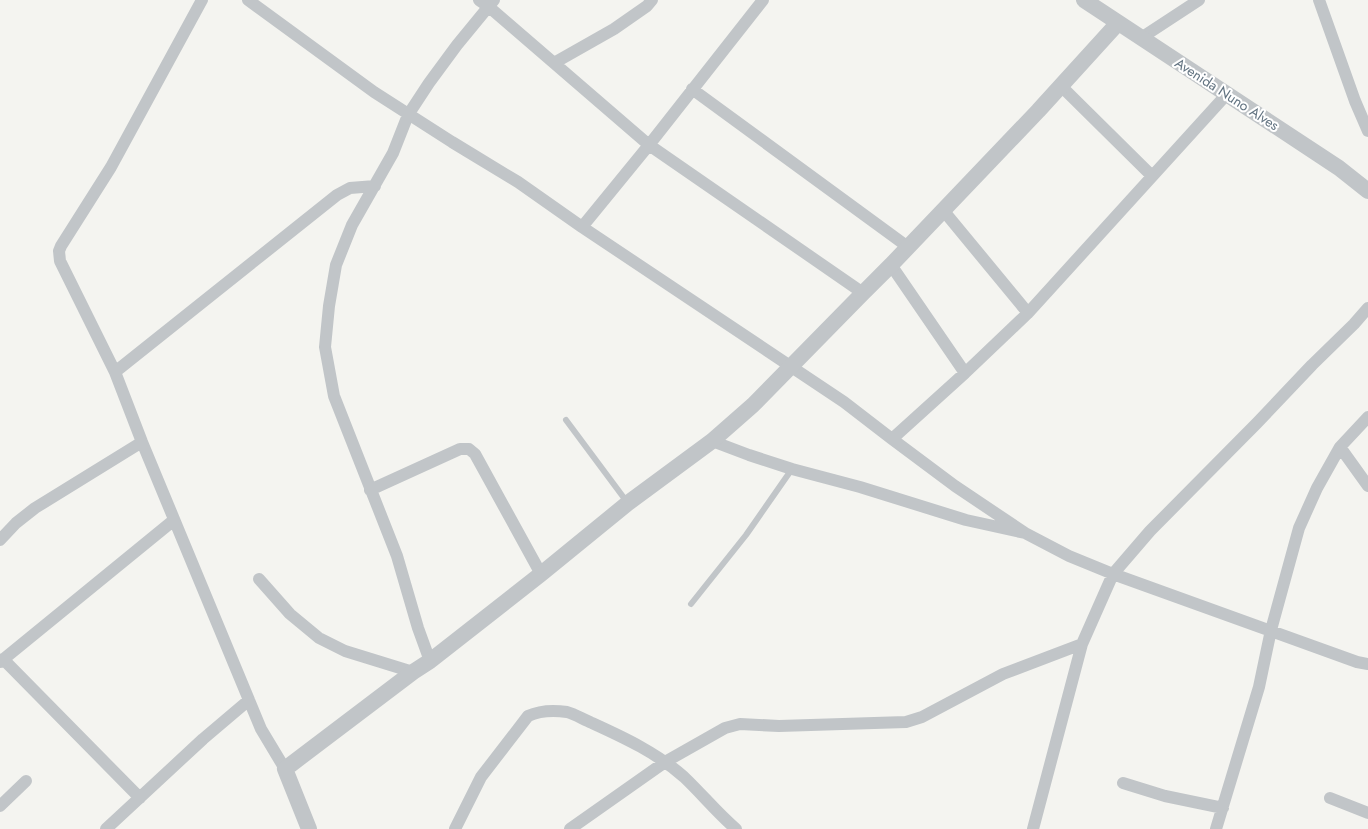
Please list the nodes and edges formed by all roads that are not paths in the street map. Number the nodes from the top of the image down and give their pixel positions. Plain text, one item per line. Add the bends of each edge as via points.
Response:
1 (202, 0) edge
2 (248, 0) edge
3 (652, 0) edge
4 (763, 0) edge
5 (1084, 0) edge
6 (1199, 0) edge
7 (1319, 0) edge
8 (487, 2) edge
9 (1118, 23) junction
10 (1141, 38) junction
11 (554, 63) junction
12 (1061, 86) junction
13 (692, 89) junction
14 (1227, 94) junction
15 (408, 115) junction
16 (1368, 131) edge
17 (649, 145) junction
18 (1152, 176) junction
19 (375, 186) junction
20 (1368, 191) edge
21 (943, 210) junction
22 (582, 227) junction
23 (908, 247) junction
24 (892, 265) junction
25 (863, 293) junction
26 (1368, 308) edge
27 (1028, 313) junction
28 (791, 367) junction
29 (115, 372) junction
30 (965, 373) junction
31 (1368, 417) edge
32 (566, 420) dead end
33 (892, 439) junction
34 (712, 440) junction
35 (142, 442) junction
36 (1340, 447) junction
37 (792, 469) junction
38 (1368, 486) edge
39 (370, 490) junction
40 (628, 503) junction
41 (174, 520) junction
42 (1025, 533) junction
43 (0, 540) edge
44 (541, 574) junction
45 (1113, 574) junction
46 (259, 579) dead end
47 (691, 604) dead end
48 (1271, 630) junction
49 (1082, 644) junction
50 (2, 660) edge
51 (430, 661) junction
52 (1368, 664) edge
53 (413, 672) junction
54 (249, 700) junction
55 (665, 762) junction
56 (285, 769) junction
57 (26, 781) dead end
58 (1122, 783) dead end
59 (140, 798) junction
60 (1330, 798) dead end
61 (0, 806) edge
62 (1223, 808) junction
63 (1368, 813) edge
64 (458, 828) edge
65 (106, 829) edge
66 (309, 829) edge
67 (570, 829) edge
68 (736, 829) edge
69 (1033, 829) edge
70 (1216, 829) edge

1 - 29 street via 111,167 59,251 60,261
2 - 15 street
3 - 11 street via 614,29
4 - 13 street
5 - 9 street, Avenida Nuno Alves
6 - 10 street
7 - 16 street
8 - 11 street
8 - 15 street
9 - 10 street, Avenida Nuno Alves
9 - 12 street
10 - 14 street, Avenida Nuno Alves
11 - 17 street
12 - 18 street
12 - 21 street
13 - 17 street
13 - 23 street
14 - 18 street
14 - 20 street, Avenida Nuno Alves via 1339,168
15 - 19 street via 393,153
15 - 22 street via 518,182
17 - 22 street
17 - 25 street
18 - 27 street
19 - 29 street via 350,188 337,195
19 - 39 street via 352,225 336,264 325,347 334,396
21 - 23 street
21 - 27 street
22 - 28 street
23 - 24 street
24 - 25 street
24 - 30 street
25 - 28 street
26 - 45 street via 1150,531
27 - 30 street
28 - 33 street via 844,402
28 - 34 street via 754,405
29 - 35 street
30 - 33 street
31 - 36 street
32 - 40 lane
33 - 42 street via 954,486
34 - 37 street
34 - 40 street
35 - 41 street
35 - 43 street via 35,508
36 - 38 street
36 - 48 street via 1317,488 1299,528
37 - 42 street via 860,486 966,520
37 - 47 lane via 746,535
39 - 44 street via 460,448 469,449 475,454
39 - 51 street via 397,556
40 - 44 street
41 - 50 street
41 - 54 street
42 - 45 street via 1068,556
44 - 51 street
45 - 48 street
45 - 49 street
46 - 53 street via 290,614 319,638 345,651
48 - 52 street
48 - 62 street via 1259,687
49 - 55 street via 1004,674 922,717 906,722 779,726 740,724 725,728
49 - 69 street
50 - 59 street
51 - 53 street
53 - 56 street
54 - 56 street via 261,730
54 - 59 street
55 - 64 street via 652,752 617,734 568,713 538,711 528,716 481,777
55 - 67 street
55 - 68 street via 684,777
56 - 66 street
57 - 61 street
58 - 62 street via 1165,796
59 - 65 street
60 - 63 street
62 - 70 street

